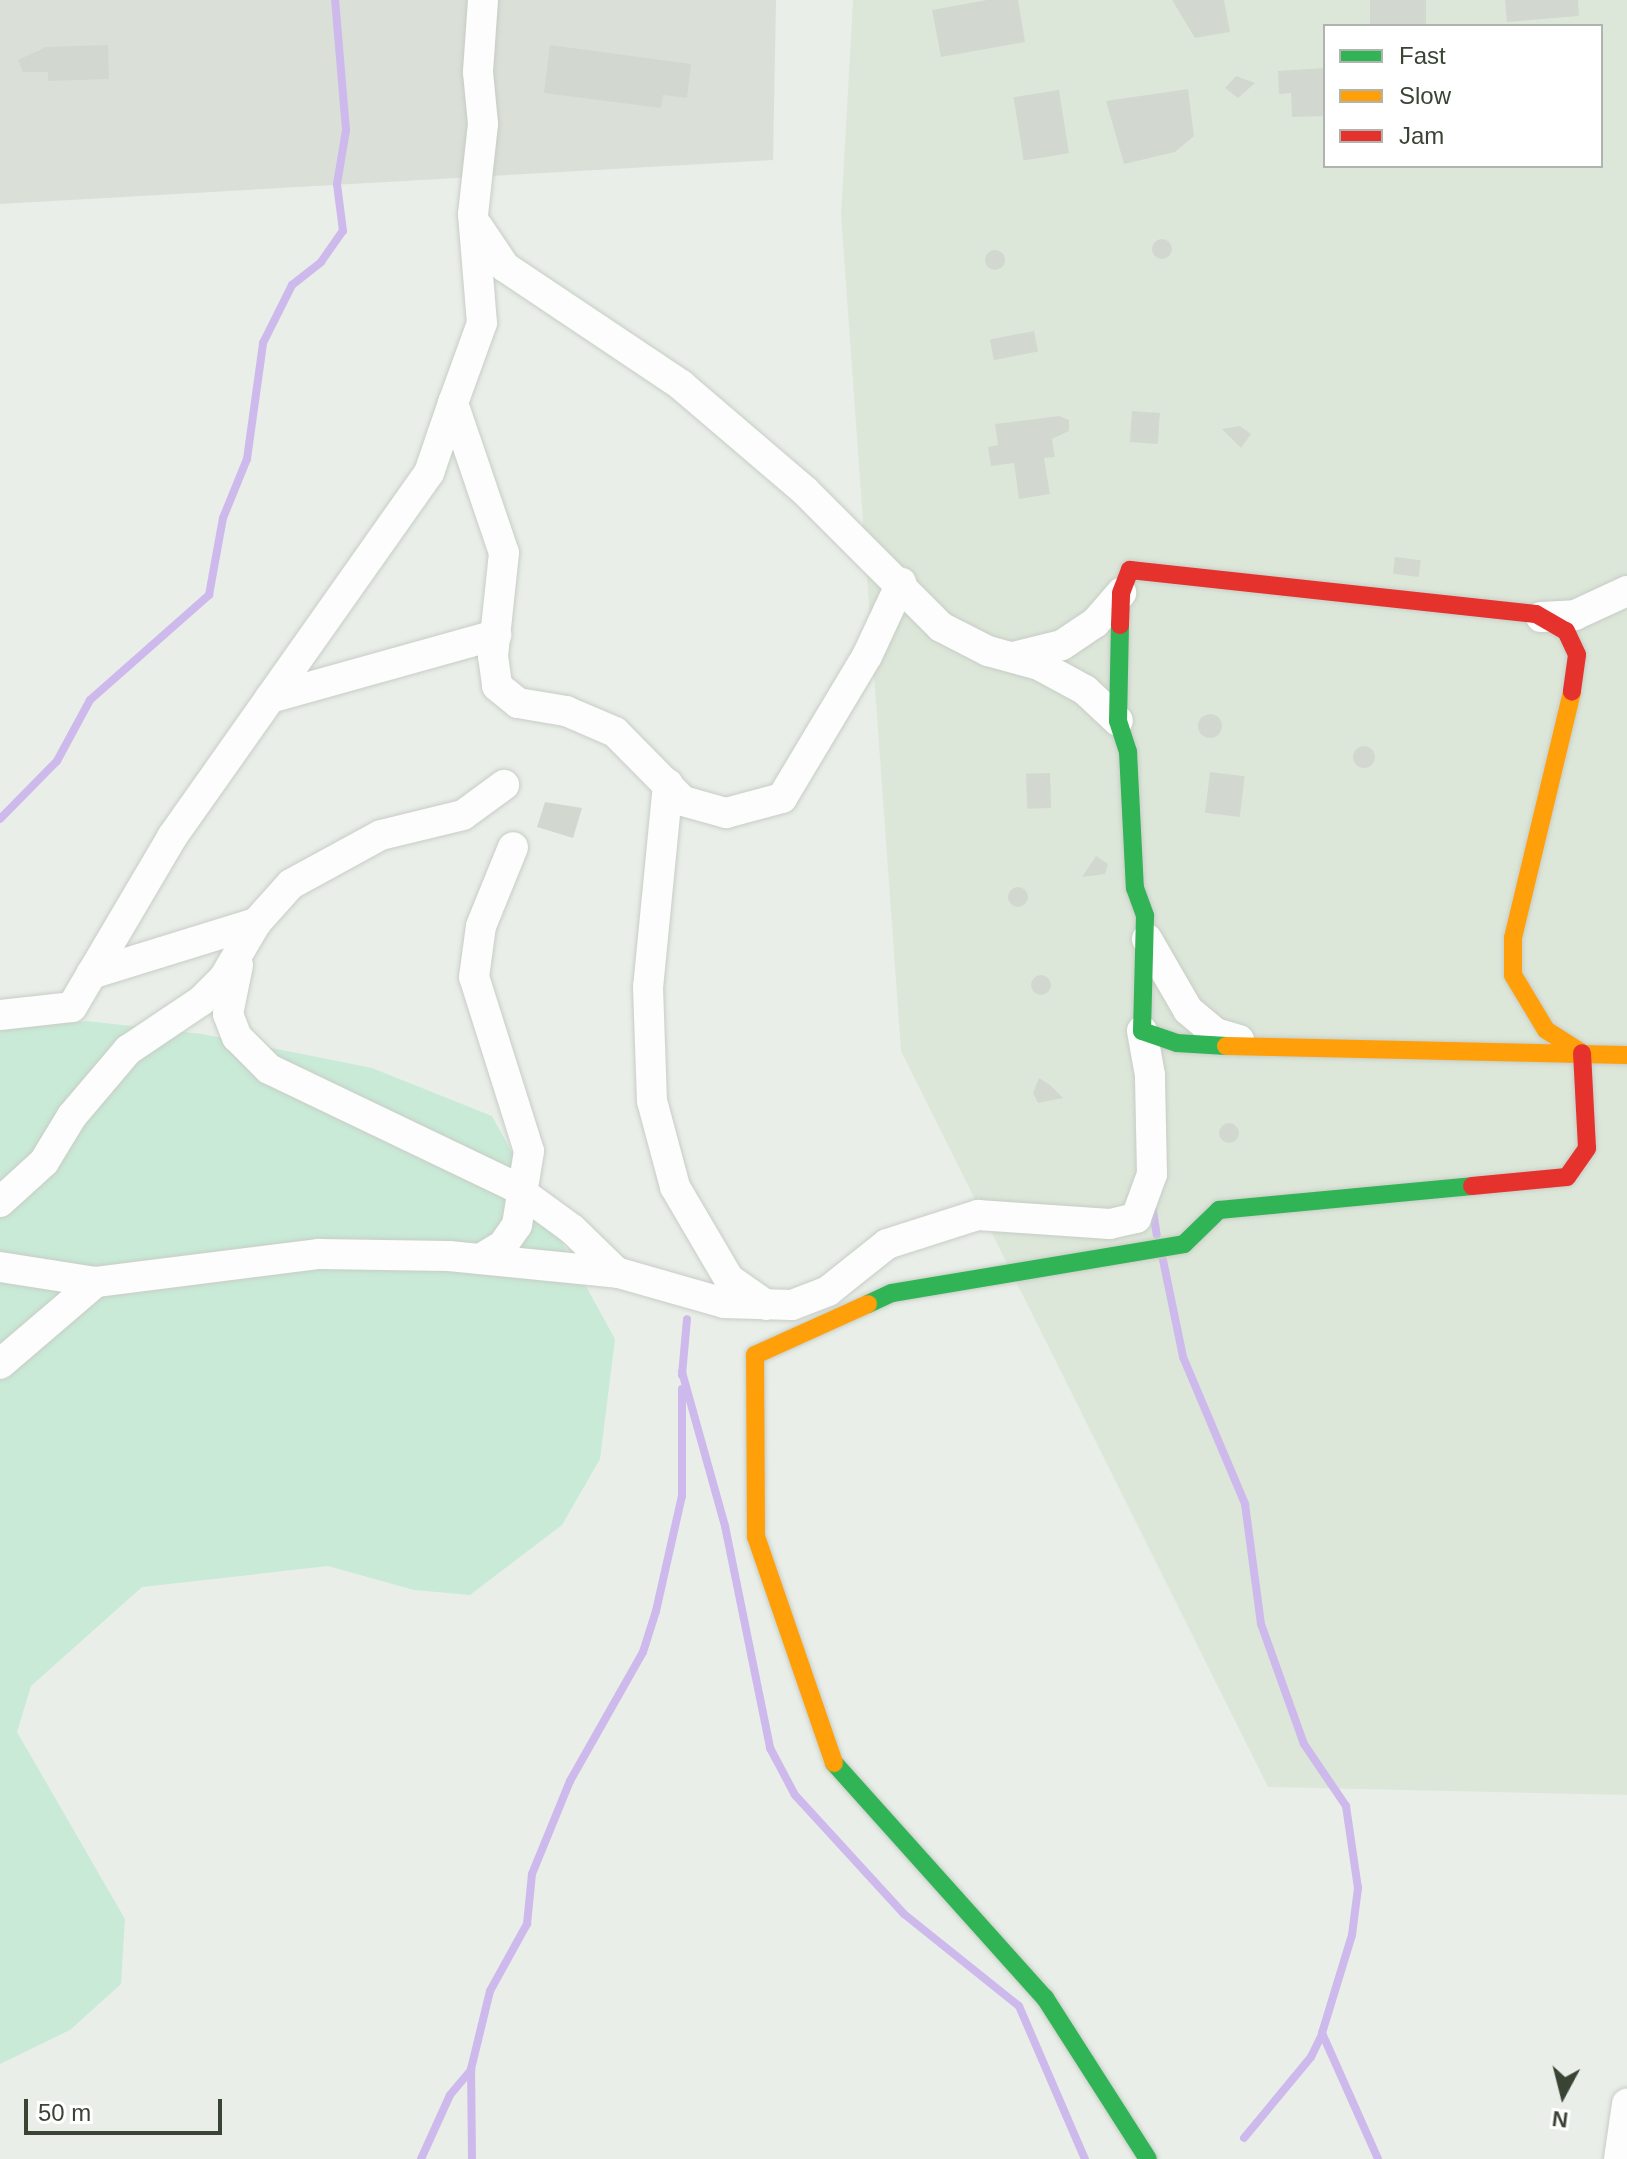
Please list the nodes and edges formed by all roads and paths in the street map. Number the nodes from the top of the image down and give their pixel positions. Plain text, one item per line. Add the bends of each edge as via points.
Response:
1 (483, 0) edge
2 (473, 214) junction
3 (453, 403) junction
4 (901, 583) junction
5 (1627, 591) edge
6 (1121, 593) junction
7 (1541, 617) junction
8 (496, 635) junction
9 (1012, 658) junction
10 (270, 698) junction
11 (1118, 721) junction
12 (668, 784) junction
13 (504, 785) dead end
14 (513, 847) dead end
15 (1145, 916) junction
16 (256, 923) junction
17 (240, 957) junction
18 (91, 974) junction
19 (0, 1015) edge
20 (1142, 1031) junction
21 (1260, 1047) junction
22 (1582, 1053) junction
23 (1627, 1055) edge
24 (524, 1194) junction
25 (0, 1202) edge
26 (480, 1259) junction
27 (0, 1267) edge
28 (616, 1272) junction
29 (96, 1282) junction
30 (768, 1306) junction
31 (0, 1364) edge
32 (1627, 2104) edge
33 (1148, 2159) edge
34 (1619, 2159) edge

1 - 2 street via 478,72 483,124
2 - 3 street via 482,323
2 - 4 street via 485,244 505,267 681,385
3 - 8 street via 504,553
3 - 10 street via 429,473
4 - 9 street via 941,627
4 - 12 street via 867,656 782,798 726,813 683,801
5 - 7 street via 1575,615
6 - 7 street via 1130,570 1174,570
6 - 9 street via 1095,623 1062,645
6 - 11 street
7 - 22 street via 1566,631 1577,655 1513,938 1513,975 1546,1030
8 - 10 street
8 - 12 street via 497,686 518,703 566,711 615,732
9 - 11 street via 1085,690
10 - 18 street via 172,837
11 - 15 street via 1128,752 1135,888
12 - 30 street via 648,987 652,1101 675,1187 729,1279
13 - 16 street via 463,815 381,835 334,856 291,884
14 - 24 street via 481,926 474,977 524,1120 529,1151
15 - 20 street
15 - 21 street via 1148,947 1188,1010 1215,1033
16 - 17 street
16 - 18 street
17 - 24 street via 228,1014 237,1037 269,1069
17 - 25 street via 201,1001 128,1050 72,1116 44,1162
18 - 19 street via 72,1007
20 - 21 street via 1177,1043
20 - 30 street via 1150,1075 1152,1174 1136,1218 1110,1224 978,1215 887,1244 828,1291 792,1305
21 - 22 street
22 - 23 street
22 - 33 street via 1587,1148 1567,1177 1219,1210 1184,1244 892,1293 755,1355 756,1537 833,1762 1045,1998
24 - 26 street via 517,1225 503,1245
24 - 28 street
26 - 28 street
26 - 29 street via 319,1254
27 - 29 street
28 - 30 street via 724,1303
29 - 31 street
32 - 34 street

